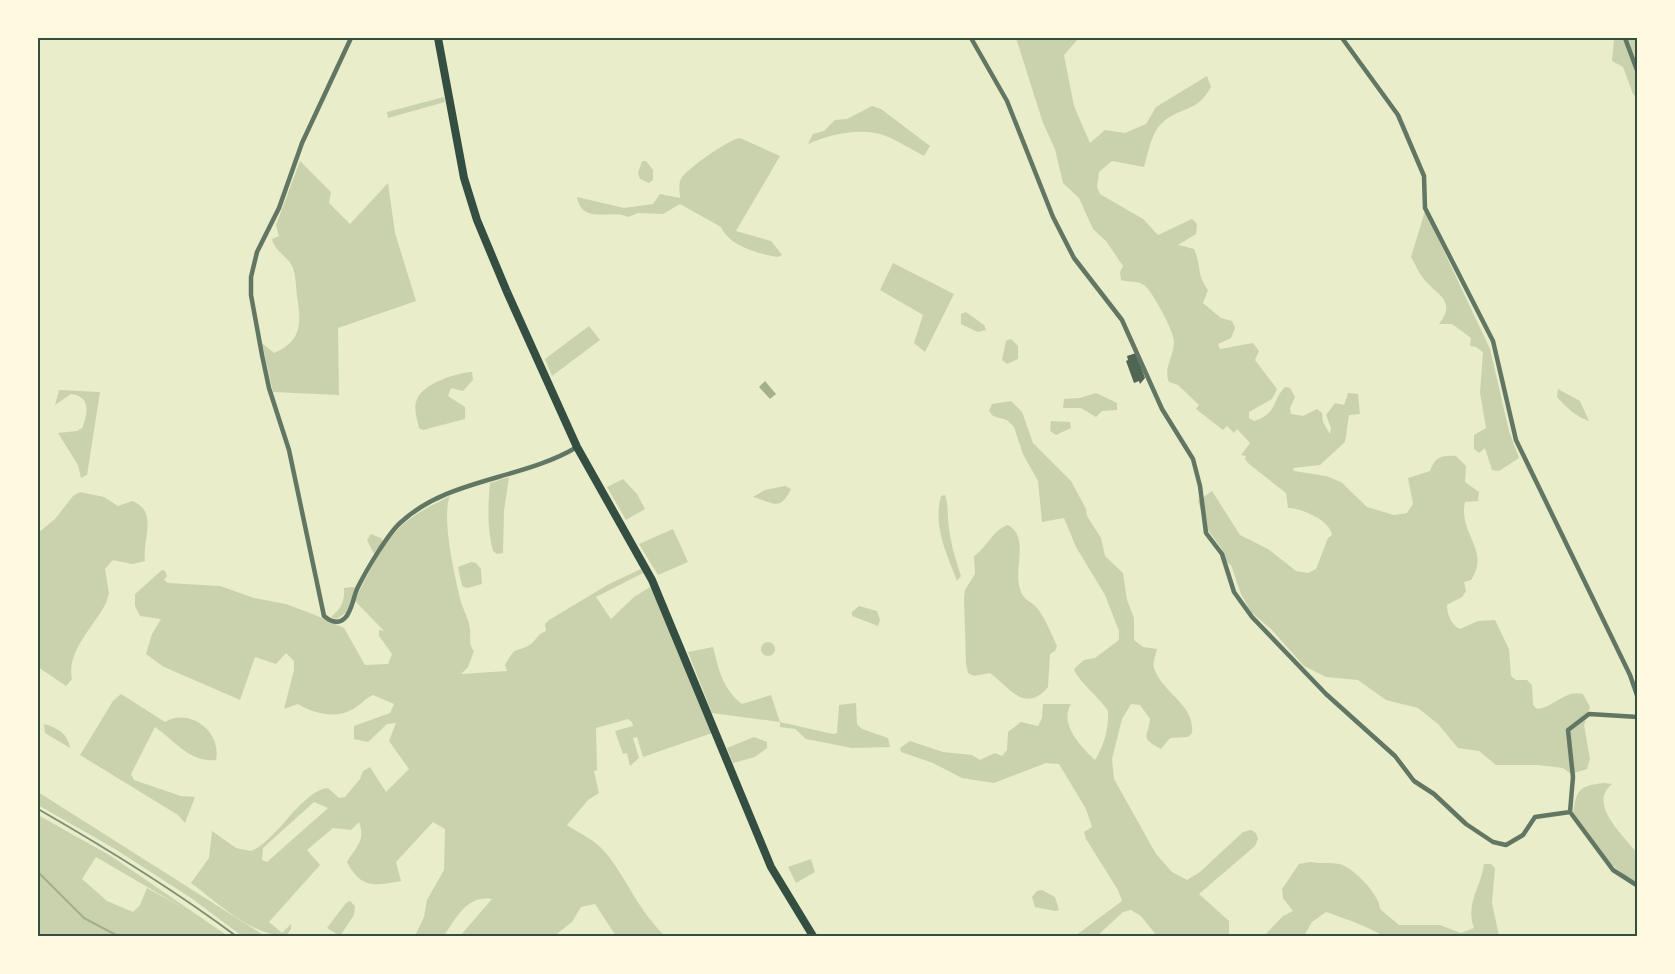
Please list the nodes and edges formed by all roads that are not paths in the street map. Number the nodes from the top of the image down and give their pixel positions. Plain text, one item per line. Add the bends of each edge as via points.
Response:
1 (351, 38) edge
2 (438, 38) edge
3 (971, 38) edge
4 (1342, 38) edge
5 (1625, 38) edge
6 (1638, 73) edge
7 (577, 447) junction
8 (1638, 698) edge
9 (1638, 717) edge
10 (1570, 813) junction
11 (1638, 886) edge
12 (813, 936) edge

1 - 7 street via 302,143 251,276 251,295 269,388 289,450 324,616 339,622 345,618 358,586 392,532 413,513 455,490 549,462
2 - 7 main road via 471,202
3 - 10 street via 1007,100 1053,217 1070,249 1122,320 1162,409 1193,459 1206,533 1222,554 1234,592 1251,617 1326,694 1395,756 1414,781 1493,842 1506,845 1515,841 1535,817
4 - 8 street via 1398,116 1424,176 1425,208 1492,340 1516,440
5 - 6 street
7 - 12 main road via 652,580 771,867
9 - 10 street via 1589,714 1568,730 1573,777
10 - 11 street via 1613,870

